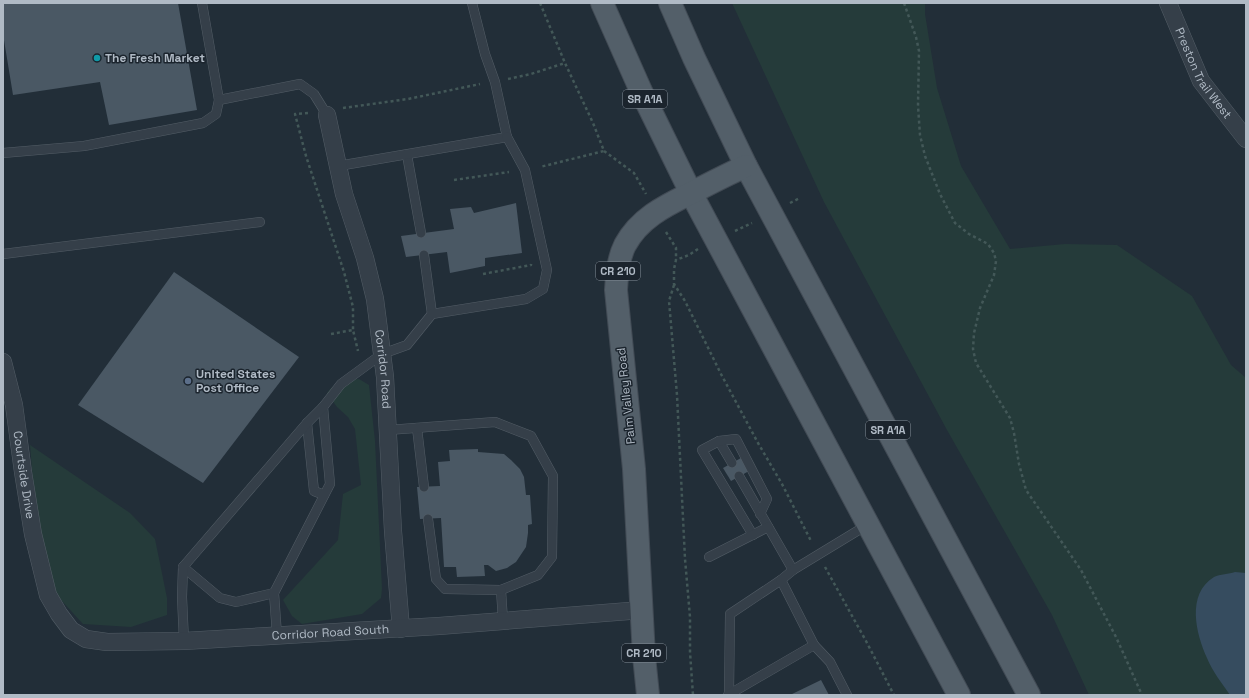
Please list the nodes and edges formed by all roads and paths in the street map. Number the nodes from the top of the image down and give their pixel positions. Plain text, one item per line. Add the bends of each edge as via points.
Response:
1 (202, 3) edge
2 (472, 3) edge
3 (540, 3) edge
4 (602, 3) edge
5 (670, 3) edge
6 (904, 3) edge
7 (1168, 3) edge
8 (565, 63) dead end
9 (219, 100) junction
10 (327, 115) joint
11 (507, 137) junction
12 (1246, 139) edge
13 (3, 152) edge
14 (407, 155) junction
15 (338, 166) junction
16 (746, 166) junction
17 (691, 193) junction
18 (800, 198) dead end
19 (771, 213) junction
20 (260, 222) dead end
21 (421, 233) dead end
22 (716, 240) junction
23 (3, 254) edge
24 (424, 255) dead end
25 (529, 258) dead end
26 (483, 274) dead end
27 (674, 284) junction
28 (432, 314) junction
29 (331, 334) dead end
30 (358, 351) dead end
31 (382, 354) junction
32 (3, 362) edge
33 (323, 407) junction
34 (307, 423) junction
35 (417, 428) junction
36 (388, 430) junction
37 (719, 441) junction
38 (732, 463) dead end
39 (739, 476) dead end
40 (424, 487) dead end
41 (324, 495) junction
42 (760, 514) junction
43 (428, 519) dead end
44 (867, 525) junction
45 (768, 527) junction
46 (753, 535) junction
47 (818, 555) junction
48 (709, 557) dead end
49 (183, 567) junction
50 (793, 570) junction
51 (781, 580) junction
52 (46, 588) joint
53 (501, 590) junction
54 (274, 592) junction
55 (642, 610) junction
56 (503, 621) junction
57 (401, 629) junction
58 (278, 635) junction
59 (184, 641) junction
60 (814, 645) junction
61 (728, 694) edge
62 (648, 695) edge
63 (693, 695) edge
64 (847, 695) edge
65 (894, 695) edge
66 (959, 695) edge
67 (1029, 695) edge
68 (1142, 695) edge

1 - 9 lane
2 - 11 lane via 495,82
3 - 8 path
4 - 17 main road, SR A1A via 641,91
5 - 16 main road, SR A1A
6 - 68 path via 919,51 918,106 925,156 955,223 968,234 988,244 996,262 974,333 973,349 976,363 1010,418 1026,490 1081,570 1116,637
7 - 12 street, Preston Trail West via 1201,81
9 - 10 lane via 300,84 314,94
9 - 13 lane via 216,114 203,123 84,146
10 - 15 street, Corridor Road
11 - 14 lane
11 - 28 lane via 525,170 547,270 543,289 526,299
14 - 15 lane
14 - 21 lane
15 - 31 street, Corridor Road via 375,299
16 - 17 main road, Palm Valley Road / CR 210
16 - 19 main road, SR A1A
17 - 22 main road, SR A1A
17 - 55 main road, Palm Valley Road / CR 210 via 647,217 624,246 618,264 616,290 634,469
18 - 19 path
19 - 22 path
19 - 67 main road, SR A1A
20 - 23 lane
22 - 27 path via 676,260
22 - 44 main road, SR A1A
24 - 28 lane
25 - 26 path via 531,265
27 - 47 path
27 - 63 path via 669,301 677,395
28 - 31 lane via 407,345
29 - 30 path via 353,330
31 - 33 lane via 341,384
31 - 36 street, Corridor Road
32 - 52 street, Courtside Drive via 14,405 33,534
33 - 34 lane
33 - 41 lane via 330,484
34 - 41 lane via 314,491
34 - 49 lane
35 - 36 lane
35 - 40 lane
35 - 53 lane via 495,422 531,436 553,476 552,557 538,575
36 - 57 street, Corridor Road
37 - 38 lane
37 - 42 lane via 736,439 767,499
37 - 46 lane via 702,450
39 - 42 lane
41 - 54 lane
42 - 45 lane
43 - 53 lane via 436,579 445,589
44 - 47 lane
44 - 66 main road, SR A1A
45 - 46 lane
45 - 50 lane
46 - 48 lane
47 - 50 lane
47 - 65 path
49 - 54 lane via 220,598 236,602
49 - 59 lane
50 - 51 lane
51 - 60 lane
51 - 61 lane via 730,614
52 - 59 street, Corridor Road South via 59,614 71,630 86,639 107,642
53 - 56 lane
54 - 58 lane
55 - 56 street, Corridor Road South
55 - 62 main road, Palm Valley Road / CR 210
56 - 57 street, Corridor Road South
57 - 58 street, Corridor Road South
58 - 59 street, Corridor Road South
60 - 61 lane
60 - 64 lane via 830,662

